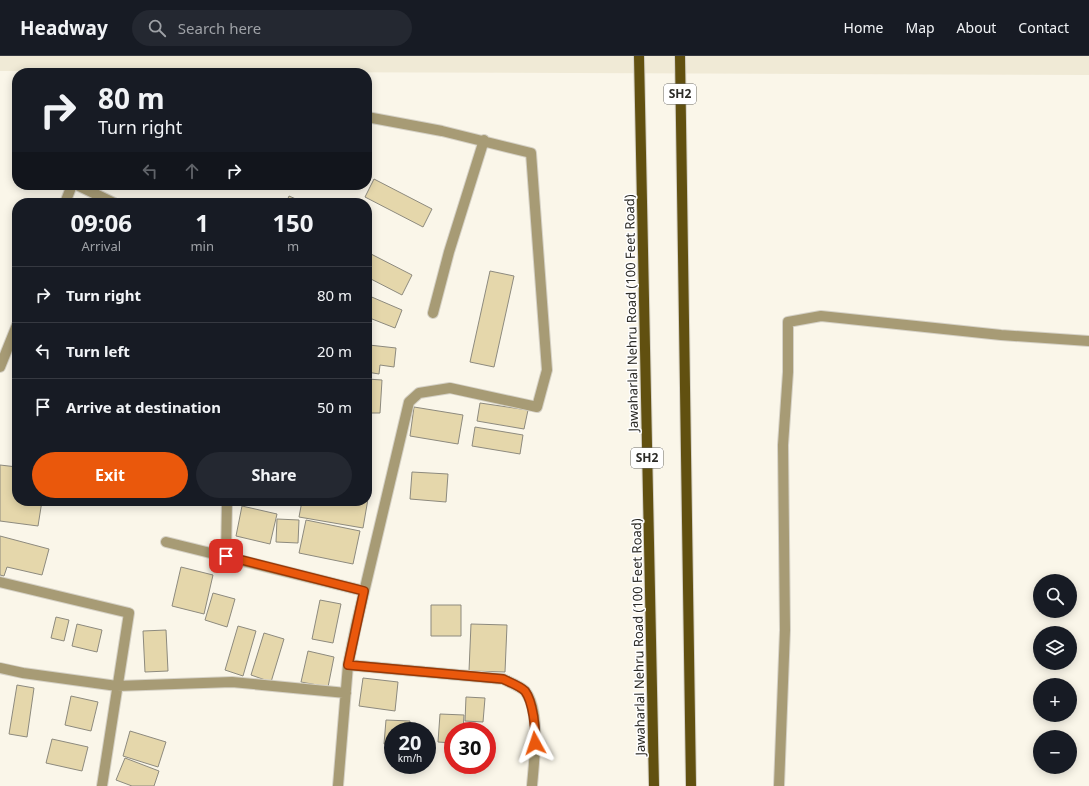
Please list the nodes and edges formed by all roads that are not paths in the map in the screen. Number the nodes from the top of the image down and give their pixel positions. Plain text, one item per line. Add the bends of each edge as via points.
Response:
1 (639, 56) edge
2 (680, 56) edge
3 (372, 119) edge
4 (484, 140) junction
5 (87, 190) edge
6 (104, 198) edge
7 (433, 312) dead end
8 (12, 337) edge
9 (1089, 341) edge
10 (0, 367) edge
11 (227, 506) edge
12 (166, 542) dead end
13 (226, 556) junction
14 (0, 582) edge
15 (364, 591) junction
16 (348, 665) junction
17 (0, 668) edge
18 (117, 686) junction
19 (346, 693) junction
20 (102, 786) edge
21 (338, 786) edge
22 (532, 786) edge
23 (654, 786) edge
24 (691, 786) edge
25 (779, 786) edge

1 - 23 main road, Jawaharlal Nehru Road (100 Feet Road) / SH2
2 - 24 main road, SH2
3 - 4 street
4 - 7 street
4 - 15 street via 531,153 547,370 538,407 450,388 419,393 409,402
5 - 6 street
8 - 10 street
9 - 25 street via 1001,335 821,316 788,322
11 - 13 street
12 - 13 street
13 - 15 street
14 - 18 street via 129,613
15 - 16 street
16 - 19 street
16 - 22 street via 503,679 524,690 530,702 536,732
17 - 18 street
18 - 19 street via 232,682
18 - 20 street
19 - 21 street

